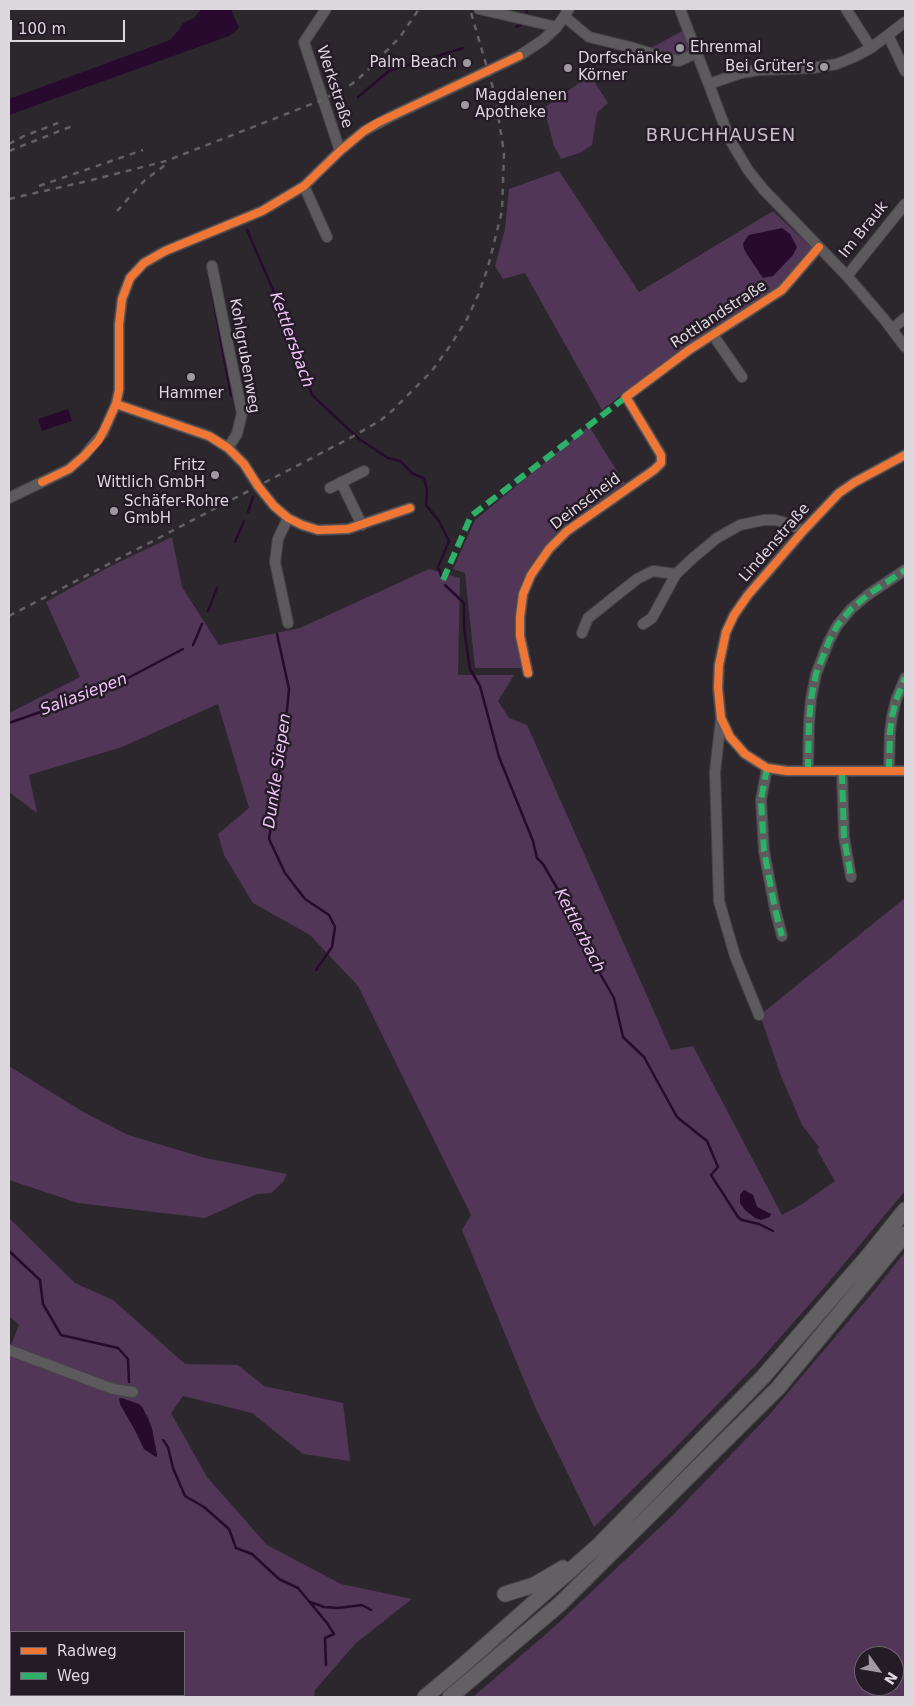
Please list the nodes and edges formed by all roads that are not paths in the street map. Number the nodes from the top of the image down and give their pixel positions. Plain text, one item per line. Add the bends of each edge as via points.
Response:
1 (326, 9) edge
2 (479, 9) edge
3 (680, 9) edge
4 (846, 9) edge
5 (567, 13) edge
6 (905, 22) edge
7 (558, 27) junction
8 (888, 35) junction
9 (871, 48) junction
10 (696, 53) junction
11 (905, 71) edge
12 (709, 84) junction
13 (340, 151) junction
14 (304, 186) junction
15 (905, 204) edge
16 (327, 237) dead end
17 (819, 247) junction
18 (212, 266) dead end
19 (847, 276) junction
20 (905, 318) edge
21 (892, 329) junction
22 (713, 335) junction
23 (905, 347) edge
24 (742, 377) dead end
25 (626, 397) joint
26 (116, 404) junction
27 (228, 448) junction
28 (905, 455) edge
29 (364, 471) dead end
30 (341, 482) junction
31 (330, 488) dead end
32 (9, 498) edge
33 (410, 508) dead end
34 (288, 518) junction
35 (362, 525) junction
36 (803, 531) junction
37 (905, 570) edge
38 (676, 574) junction
39 (288, 624) dead end
40 (643, 624) dead end
41 (582, 633) dead end
42 (528, 673) dead end
43 (905, 678) edge
44 (721, 718) junction
45 (768, 768) junction
46 (808, 771) junction
47 (889, 771) junction
48 (905, 771) edge
49 (842, 772) junction
50 (851, 877) dead end
51 (782, 936) dead end
52 (759, 1015) dead end
53 (905, 1210) edge
54 (905, 1234) edge
55 (9, 1350) edge
56 (133, 1392) dead end
57 (600, 1544) junction
58 (505, 1594) dead end
59 (425, 1697) edge
60 (450, 1697) edge

1 - 13 street, Werkstraße via 304,42
2 - 7 street
3 - 10 street
4 - 9 street
5 - 7 street
5 - 10 street via 589,37 679,61
6 - 8 street
7 - 13 street via 518,56 377,123
8 - 9 street
8 - 11 street
9 - 12 street via 824,67 759,70
10 - 12 street
12 - 17 street via 730,140 748,170
13 - 14 street
14 - 16 street
14 - 26 street via 262,211 152,257 130,278 122,299
15 - 19 street, Im Brauk
17 - 19 street
17 - 22 street, Rottlandstraße via 782,290
18 - 27 street, Kohlgrubenweg via 242,414 237,434
19 - 21 street
20 - 21 street
21 - 23 street
22 - 24 street, Rottlandstraße
22 - 25 street, Rottlandstraße
25 - 42 street, Deinscheid via 660,455 661,463 567,531 549,549 531,575 524,589 520,617 520,636
26 - 27 street via 209,436
26 - 32 street via 103,433 84,456 69,469
27 - 34 street
28 - 36 street, Lindenstraße via 847,487
29 - 30 street
30 - 31 street
30 - 35 street
33 - 35 street
34 - 35 street via 318,530
34 - 39 street via 278,539 275,562
36 - 38 street via 775,520 748,522 717,538
36 - 44 street, Lindenstraße via 748,595 726,632 718,688
37 - 46 street via 857,604 833,633 812,691
38 - 40 street via 652,618
38 - 41 street via 657,571 642,576 588,618
43 - 47 street via 892,717
44 - 45 street via 738,748
44 - 52 street via 715,772 719,901 735,956
45 - 46 street
45 - 51 street via 761,800 764,851
46 - 49 street
47 - 48 street
47 - 49 street
49 - 50 street via 844,837
53 - 57 highway via 763,1377
54 - 60 highway via 778,1388 560,1604
55 - 56 street via 113,1389
57 - 58 highway via 534,1585
57 - 59 highway

